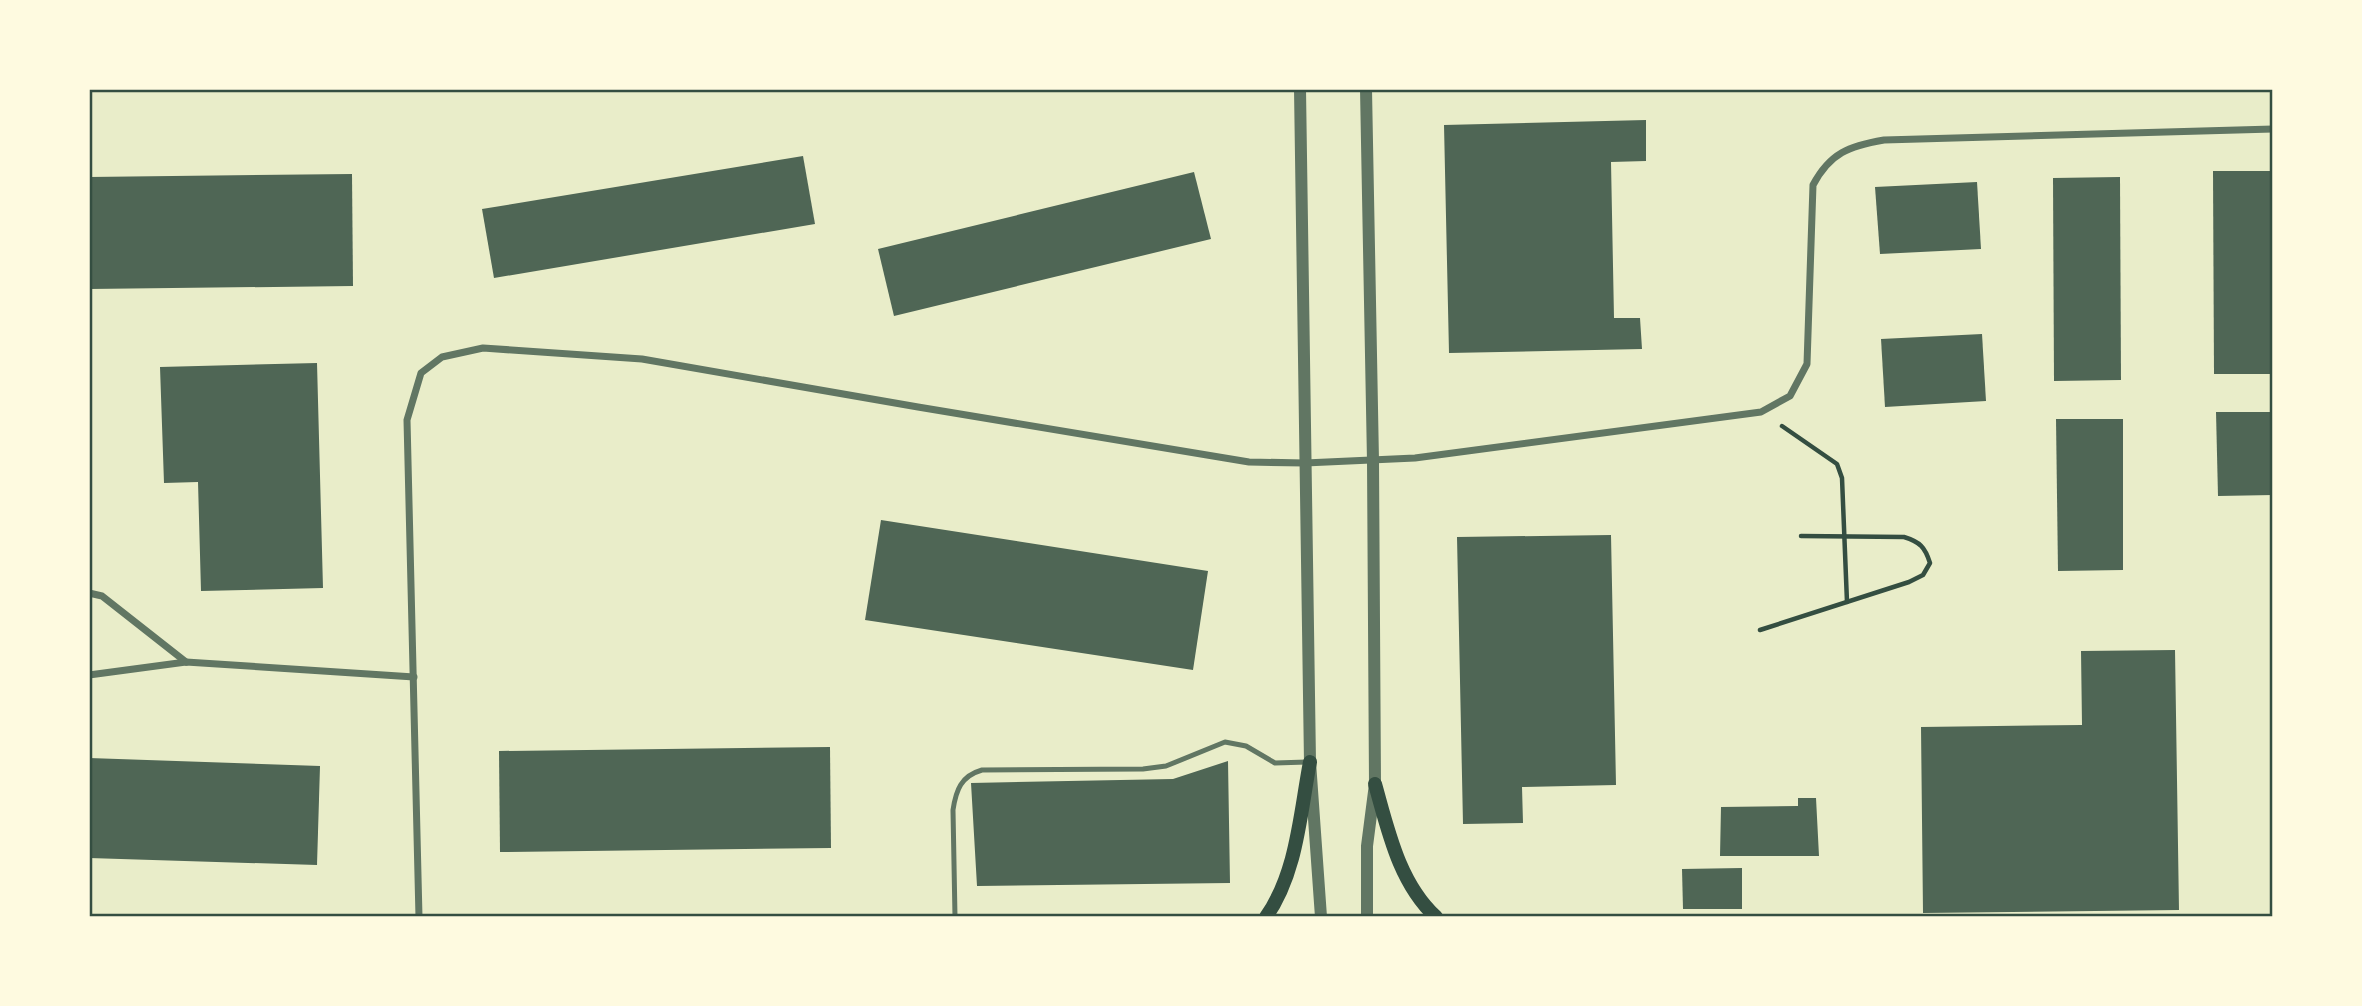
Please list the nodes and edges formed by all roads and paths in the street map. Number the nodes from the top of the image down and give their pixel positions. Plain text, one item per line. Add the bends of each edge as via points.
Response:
1 (1300, 89) edge
2 (1366, 89) edge
3 (2273, 129) edge
4 (1761, 412) junction
5 (1373, 461) junction
6 (1305, 463) junction
7 (1801, 536) dead end
8 (1845, 536) junction
9 (89, 593) edge
10 (1847, 602) junction
11 (1759, 630) dead end
12 (186, 662) junction
13 (89, 675) edge
14 (414, 677) junction
15 (1310, 762) junction
16 (1375, 784) junction
17 (419, 917) edge
18 (955, 917) edge
19 (1266, 917) edge
20 (1321, 917) edge
21 (1367, 917) edge
22 (1436, 917) edge

1 - 6 street
2 - 5 street
3 - 4 street via 1884,140 1835,156 1823,166 1813,185 1807,364 1790,396
4 - 5 street
4 - 8 path via 1837,464
5 - 6 street
5 - 16 street
6 - 14 street via 1249,462 642,359 483,348 442,357 421,373 407,420
6 - 15 street
7 - 8 path
8 - 10 path
8 - 10 path via 1905,537 1924,546 1930,563 1923,575 1909,582
9 - 12 street via 102,596
10 - 11 path
12 - 13 street
12 - 14 street
14 - 17 street
15 - 18 lane via 1275,763 1246,746 1226,742 1166,766 1143,769 975,772 965,778 955,795
15 - 19 main road via 1289,872
15 - 20 street
16 - 21 street via 1367,846
16 - 22 main road via 1393,848 1410,883

